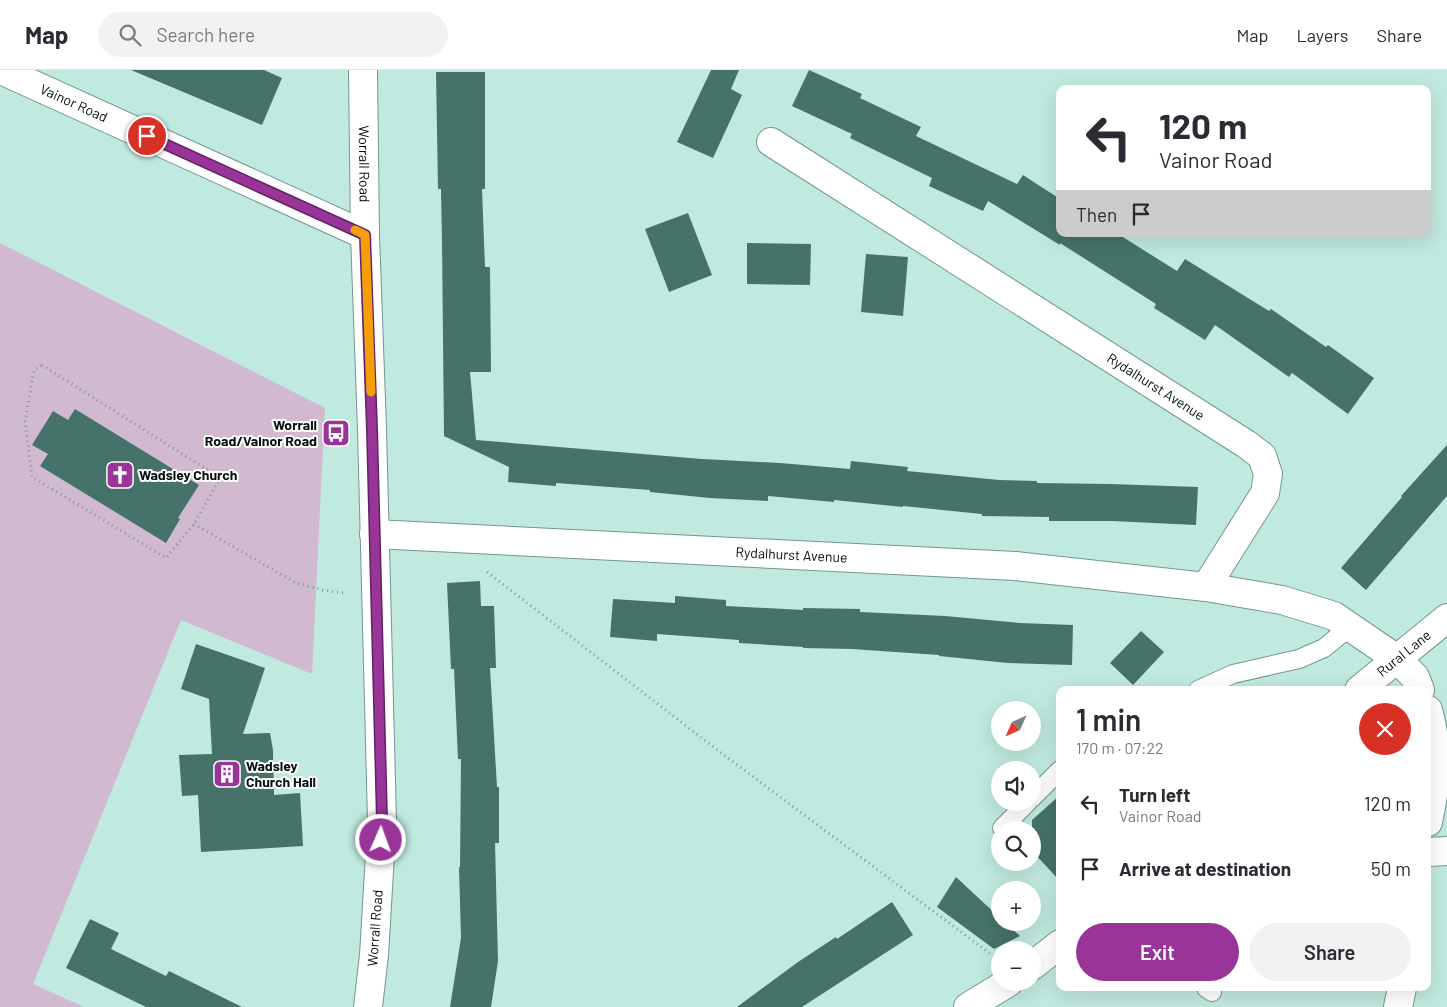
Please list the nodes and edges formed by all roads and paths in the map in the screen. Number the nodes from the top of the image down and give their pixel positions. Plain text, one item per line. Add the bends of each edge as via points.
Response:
1 (1, 70) edge
2 (363, 70) edge
3 (771, 142) dead end
4 (365, 235) junction
5 (194, 524) junction
6 (374, 534) junction
7 (447, 538) junction
8 (1206, 587) junction
9 (375, 597) junction
10 (1447, 618) edge
11 (1351, 626) junction
12 (1397, 659) junction
13 (1207, 686) edge
14 (1364, 686) edge
15 (1418, 686) edge
16 (1431, 722) edge
17 (1056, 774) edge
18 (1041, 789) edge
19 (1431, 801) edge
20 (1019, 811) edge
21 (1009, 821) edge
22 (1447, 851) edge
23 (1431, 852) edge
24 (1056, 947) edge
25 (991, 955) edge
26 (1041, 959) edge
27 (994, 991) edge
28 (1401, 991) edge
29 (368, 1007) edge
30 (968, 1007) edge
31 (1398, 1007) edge

1 - 4 street, Vainor Road
2 - 4 street, Worrall Road
3 - 8 street, Rydalhurst Avenue via 1262,456 1268,474 1265,493
4 - 6 street, Worrall Road
5 - 5 path via 220,478 42,365 34,370 26,422 32,477 166,558
5 - 9 path via 296,583
6 - 7 street, Rydalhurst Avenue
6 - 9 street, Worrall Road
7 - 8 street, Rydalhurst Avenue via 1015,566
7 - 25 path via 720,752
8 - 11 street, Rydalhurst Avenue via 1282,600 1334,616
9 - 29 street, Worrall Road via 382,821
10 - 12 street, Rural Lane
11 - 12 street, Rydalhurst Avenue
11 - 13 lane via 1324,648 1299,660 1233,674
12 - 14 street, Rural Lane
12 - 15 street, Rydalhurst Avenue via 1415,677
16 - 19 street via 1436,767
17 - 18 lane
20 - 21 lane
22 - 23 street
24 - 26 street
27 - 30 street
28 - 31 street

